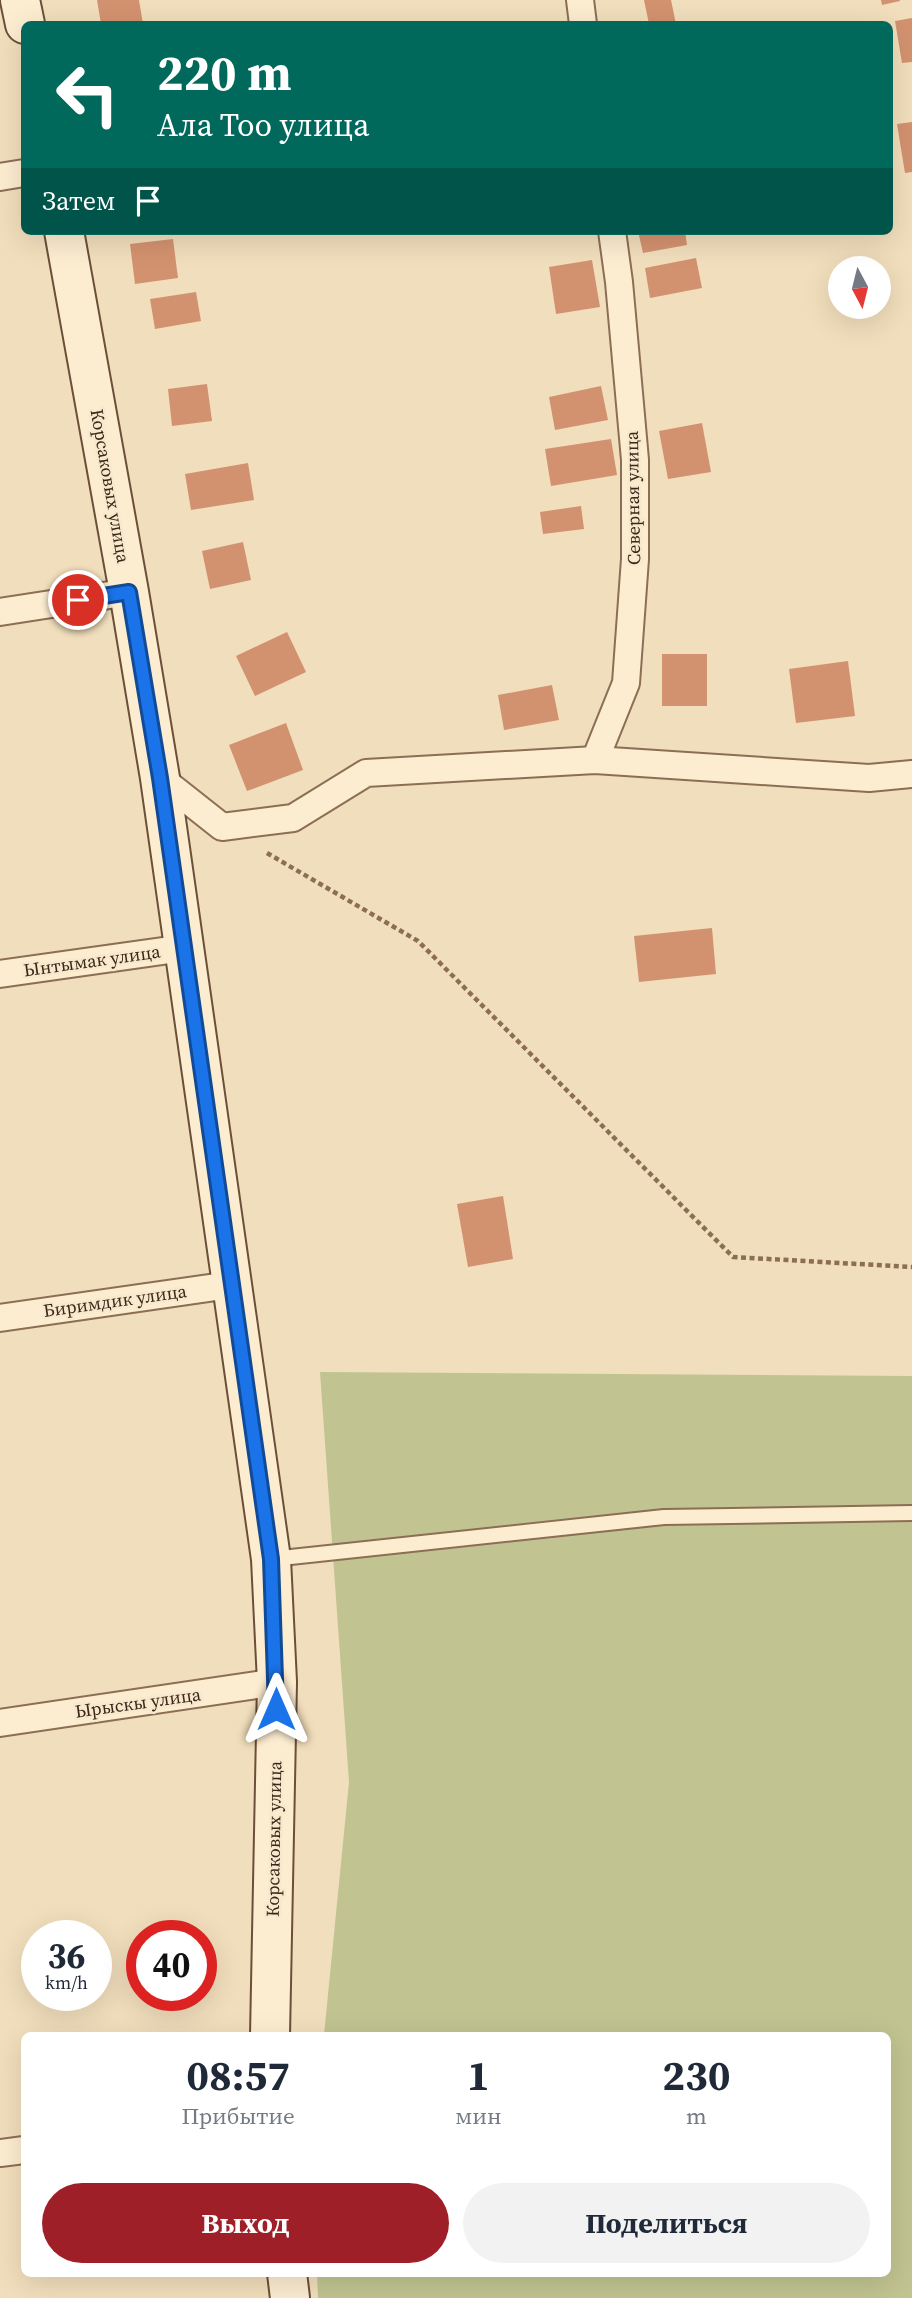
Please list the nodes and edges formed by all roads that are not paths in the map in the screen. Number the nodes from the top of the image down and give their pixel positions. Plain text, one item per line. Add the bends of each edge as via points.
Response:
1 (20, 0) edge
2 (580, 0) edge
3 (24, 21) edge
4 (583, 21) edge
5 (21, 174) edge
6 (0, 177) edge
7 (65, 235) edge
8 (613, 235) edge
9 (129, 592) junction
10 (0, 611) edge
11 (595, 760) junction
12 (912, 774) edge
13 (160, 778) junction
14 (184, 948) junction
15 (0, 974) edge
16 (230, 1285) junction
17 (0, 1318) edge
18 (912, 1513) edge
19 (271, 1559) junction
20 (277, 1682) junction
21 (0, 1723) edge
22 (270, 2032) edge
23 (21, 2150) edge
24 (0, 2153) edge
25 (287, 2277) edge
26 (290, 2298) edge

1 - 3 street
2 - 4 street
5 - 6 street
7 - 9 street, Корсаковых улица
8 - 11 street, Северная улица via 635,460 635,559 626,683
9 - 10 street
9 - 13 street, Корсаковых улица
11 - 12 street via 869,778
11 - 13 street via 366,773 293,818 222,827
13 - 14 street, Корсаковых улица
14 - 15 street, Ынтымак улица
14 - 16 street, Корсаковых улица
16 - 17 street, Биримдик улица
16 - 19 street, Корсаковых улица
18 - 19 lane via 664,1517
19 - 20 street, Корсаковых улица
20 - 21 street, Ырыскы улица
20 - 22 street, Корсаковых улица
23 - 24 street
25 - 26 street

